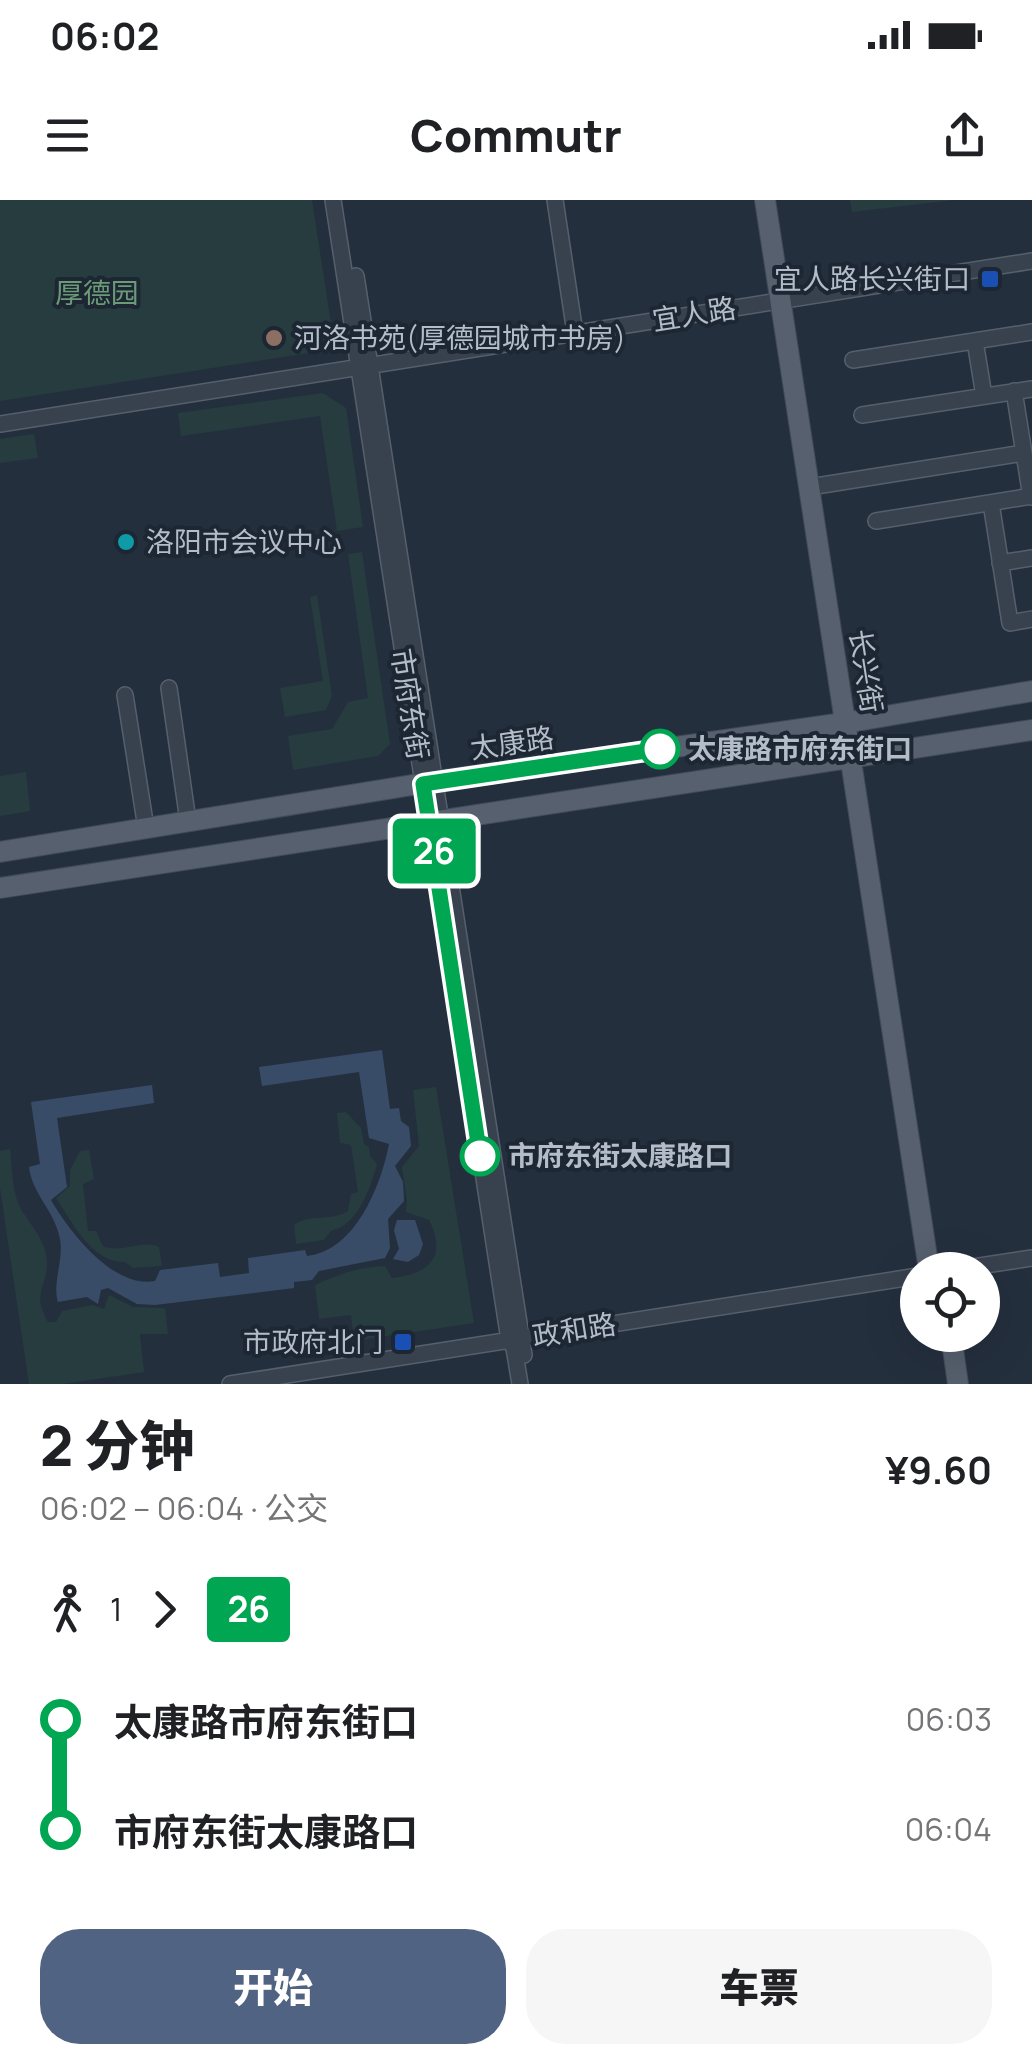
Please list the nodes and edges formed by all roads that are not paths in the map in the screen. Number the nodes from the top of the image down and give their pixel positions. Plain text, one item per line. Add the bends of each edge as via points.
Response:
1 (333, 200) edge
2 (343, 200) edge
3 (555, 200) edge
4 (765, 200) edge
5 (776, 200) edge
6 (1032, 258) edge
7 (786, 296) junction
8 (574, 329) junction
9 (1032, 332) edge
10 (975, 341) junction
11 (853, 360) dead end
12 (366, 363) junction
13 (1032, 389) edge
14 (1014, 392) junction
15 (984, 396) junction
16 (0, 414) edge
17 (862, 414) dead end
18 (0, 424) edge
19 (1024, 453) junction
20 (818, 486) junction
21 (1031, 497) edge
22 (990, 503) junction
23 (876, 521) dead end
24 (1032, 558) edge
25 (1000, 563) junction
26 (1032, 620) edge
27 (169, 688) dead end
28 (1032, 692) edge
29 (125, 695) dead end
30 (851, 722) junction
31 (1032, 730) edge
32 (857, 759) junction
33 (430, 782) junction
34 (436, 820) junction
35 (188, 821) junction
36 (146, 828) junction
37 (0, 852) edge
38 (0, 888) edge
39 (927, 1252) edge
40 (937, 1252) edge
41 (1032, 1258) edge
42 (1000, 1263) edge
43 (1032, 1266) edge
44 (1000, 1271) edge
45 (900, 1283) edge
46 (517, 1343) junction
47 (942, 1352) edge
48 (953, 1352) edge
49 (230, 1384) edge
50 (284, 1384) edge
51 (520, 1384) edge
52 (528, 1384) edge
53 (947, 1384) edge
54 (958, 1384) edge

1 - 12 street, 市府东街
2 - 12 street, 市府东街
3 - 8 street
4 - 7 main road, 长兴街
5 - 7 main road, 长兴街
6 - 7 street, 宜人路
7 - 8 street, 宜人路
7 - 20 main road, 长兴街
7 - 30 main road, 长兴街
8 - 12 street, 宜人路
9 - 10 street
10 - 11 street
10 - 15 street
12 - 16 street, 宜人路
12 - 18 street, 宜人路
12 - 33 street, 市府东街
13 - 14 street
14 - 15 street
14 - 19 street
15 - 17 street
19 - 20 street
19 - 21 street
20 - 30 main road, 长兴街
21 - 22 street
22 - 23 street
22 - 25 street
24 - 25 street
25 - 26 street via 1010,623
27 - 35 street
28 - 30 main road, 太康路
29 - 36 street
30 - 32 main road, 长兴街
30 - 33 main road, 太康路
31 - 32 main road
32 - 34 main road
32 - 39 main road, 长兴街
32 - 40 main road, 长兴街
33 - 34 street, 市府东街
33 - 35 main road, 太康路
34 - 38 main road
34 - 46 street, 市府东街
35 - 36 main road, 太康路
36 - 37 main road, 太康路
41 - 42 street
43 - 44 street
45 - 46 street, 政和路
46 - 49 street, 政和路
46 - 50 street, 政和路
46 - 51 street, 市府东街
46 - 52 street, 市府东街
47 - 53 main road
48 - 54 main road

